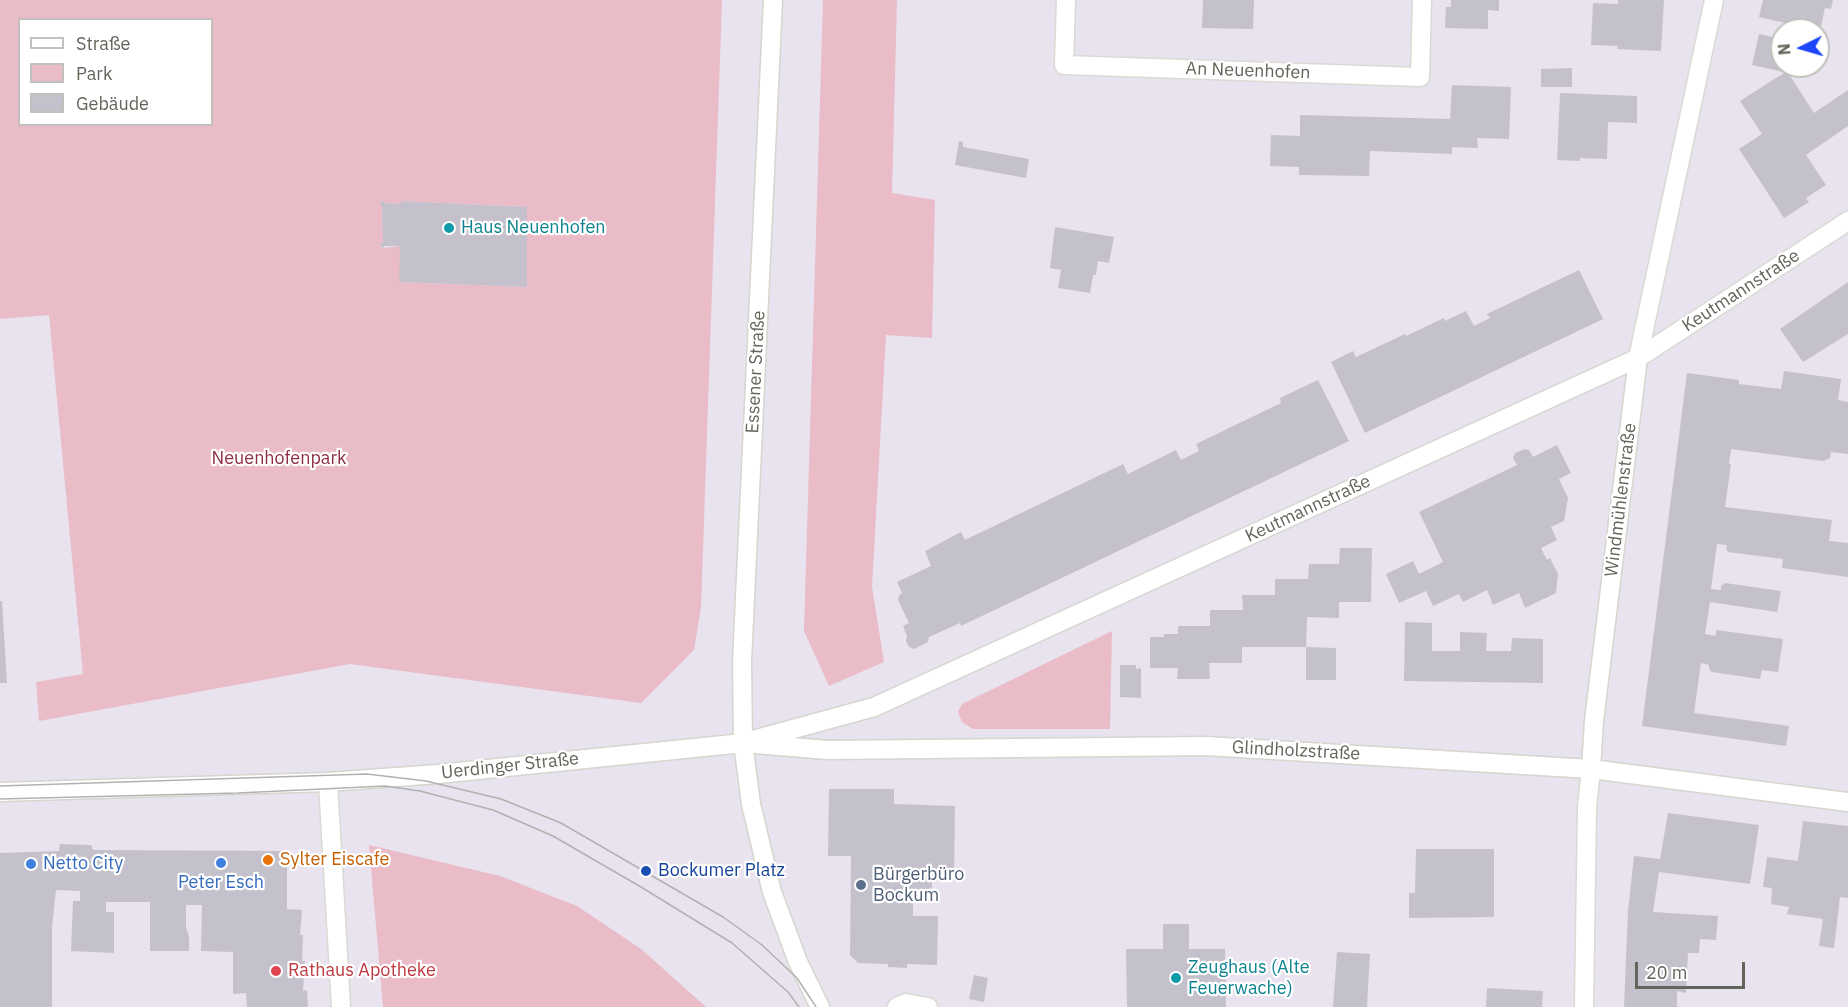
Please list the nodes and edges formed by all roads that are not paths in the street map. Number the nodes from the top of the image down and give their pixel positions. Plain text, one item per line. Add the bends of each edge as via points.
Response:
1 (773, 0) edge
2 (1066, 0) edge
3 (1422, 0) edge
4 (1714, 0) edge
5 (1848, 221) edge
6 (1638, 358) junction
7 (743, 743) junction
8 (1591, 768) junction
9 (328, 782) junction
10 (0, 792) edge
11 (1848, 802) edge
12 (341, 1007) edge
13 (820, 1007) edge
14 (897, 1007) edge
15 (928, 1007) edge
16 (1584, 1007) edge

1 - 7 street, Essener Straße via 742,662
2 - 3 street, An Neuenhofen via 1064,65 1420,77
4 - 6 street, Windmühlenstraße
5 - 6 street, Keutmannstraße
6 - 7 street, Keutmannstraße via 874,707
6 - 8 street, Windmühlenstraße
7 - 8 street, Glindholzstraße via 828,750 1206,746
7 - 9 street, Uerdinger Straße
7 - 13 street via 751,804 772,892
8 - 11 street, Glindholzstraße
8 - 16 street, Windmühlenstraße
9 - 10 street, Uerdinger Straße
9 - 12 street
14 - 15 street via 906,1003

